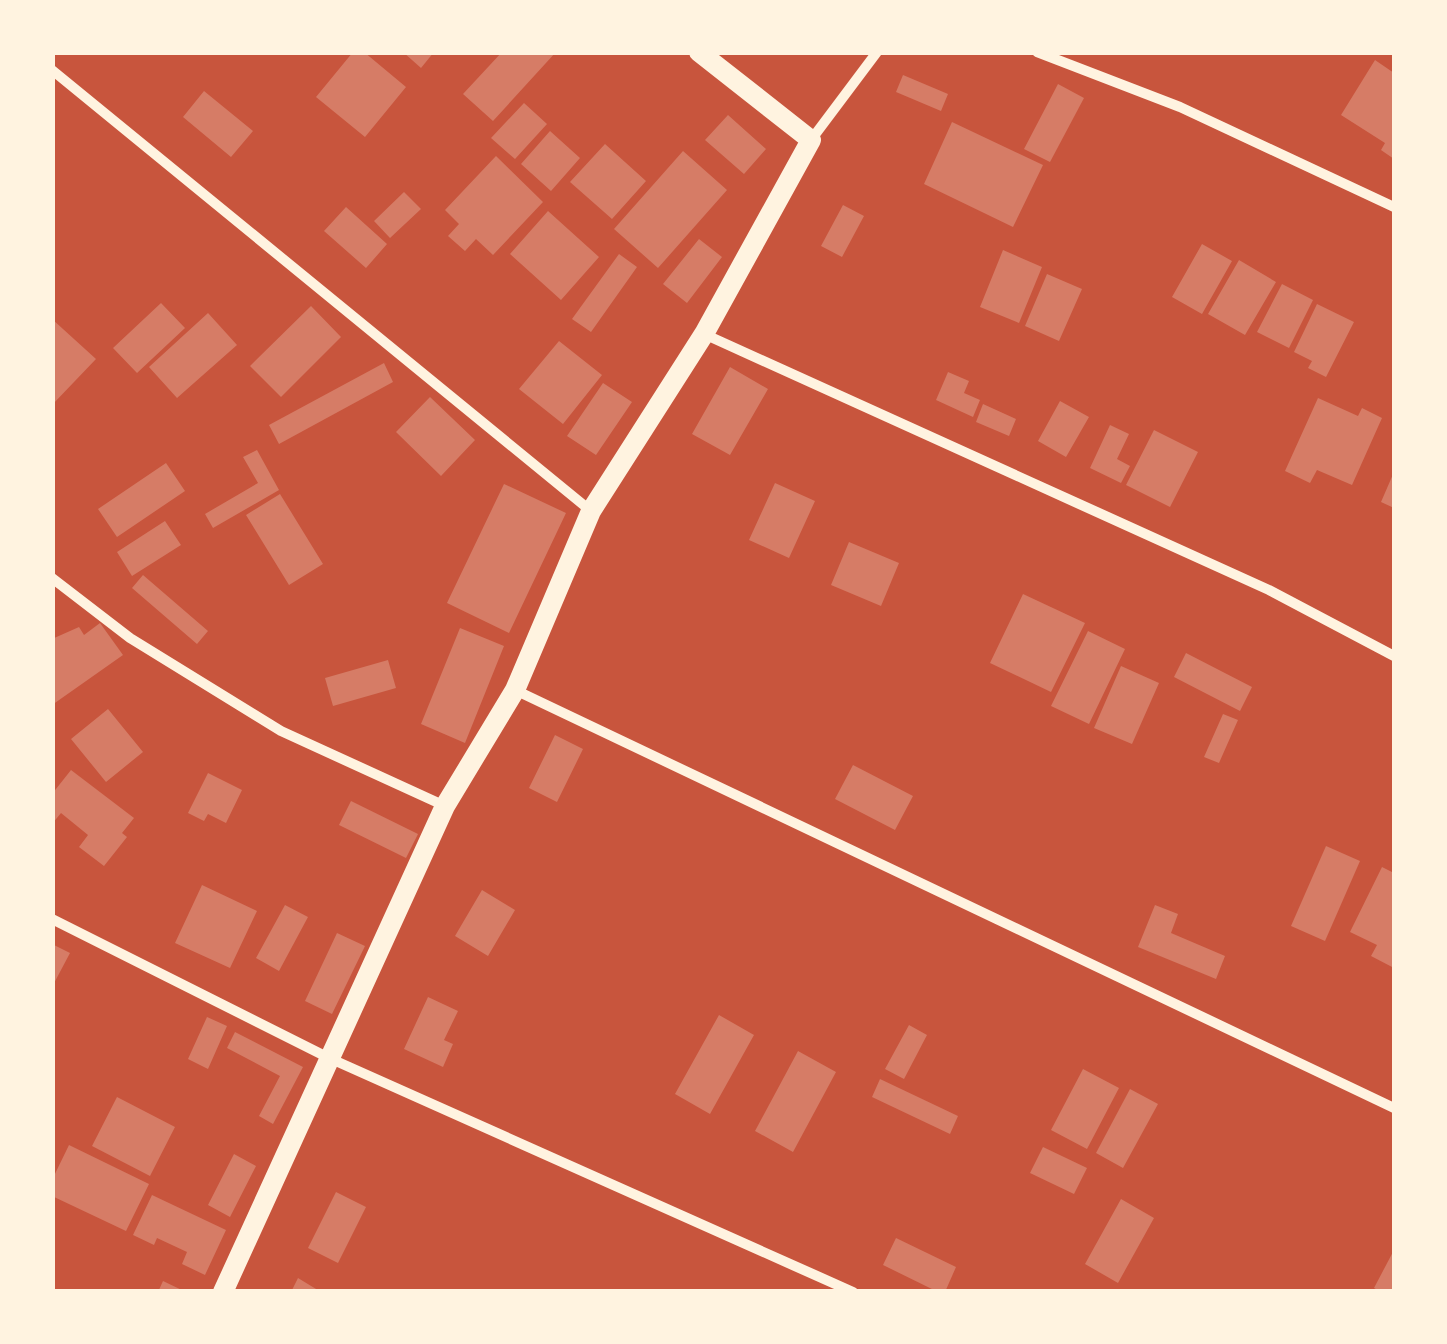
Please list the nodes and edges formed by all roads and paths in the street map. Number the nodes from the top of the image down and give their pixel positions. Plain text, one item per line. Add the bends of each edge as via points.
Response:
1 (699, 52) edge
2 (876, 52) edge
3 (1037, 52) edge
4 (52, 70) edge
5 (811, 140) junction
6 (1394, 207) edge
7 (704, 334) junction
8 (591, 511) junction
9 (52, 578) edge
10 (1394, 656) edge
11 (515, 690) junction
12 (444, 806) junction
13 (52, 919) edge
14 (329, 1058) junction
15 (1394, 1108) edge
16 (223, 1292) edge
17 (853, 1292) edge

1 - 5 main road
2 - 5 street
3 - 6 street via 1180,107
4 - 8 street
5 - 7 main road
7 - 8 main road
7 - 10 street via 1269,590
8 - 11 main road
9 - 12 street via 130,638 280,731
11 - 12 main road
11 - 15 street
12 - 14 main road
13 - 14 street
14 - 16 main road
14 - 17 street

